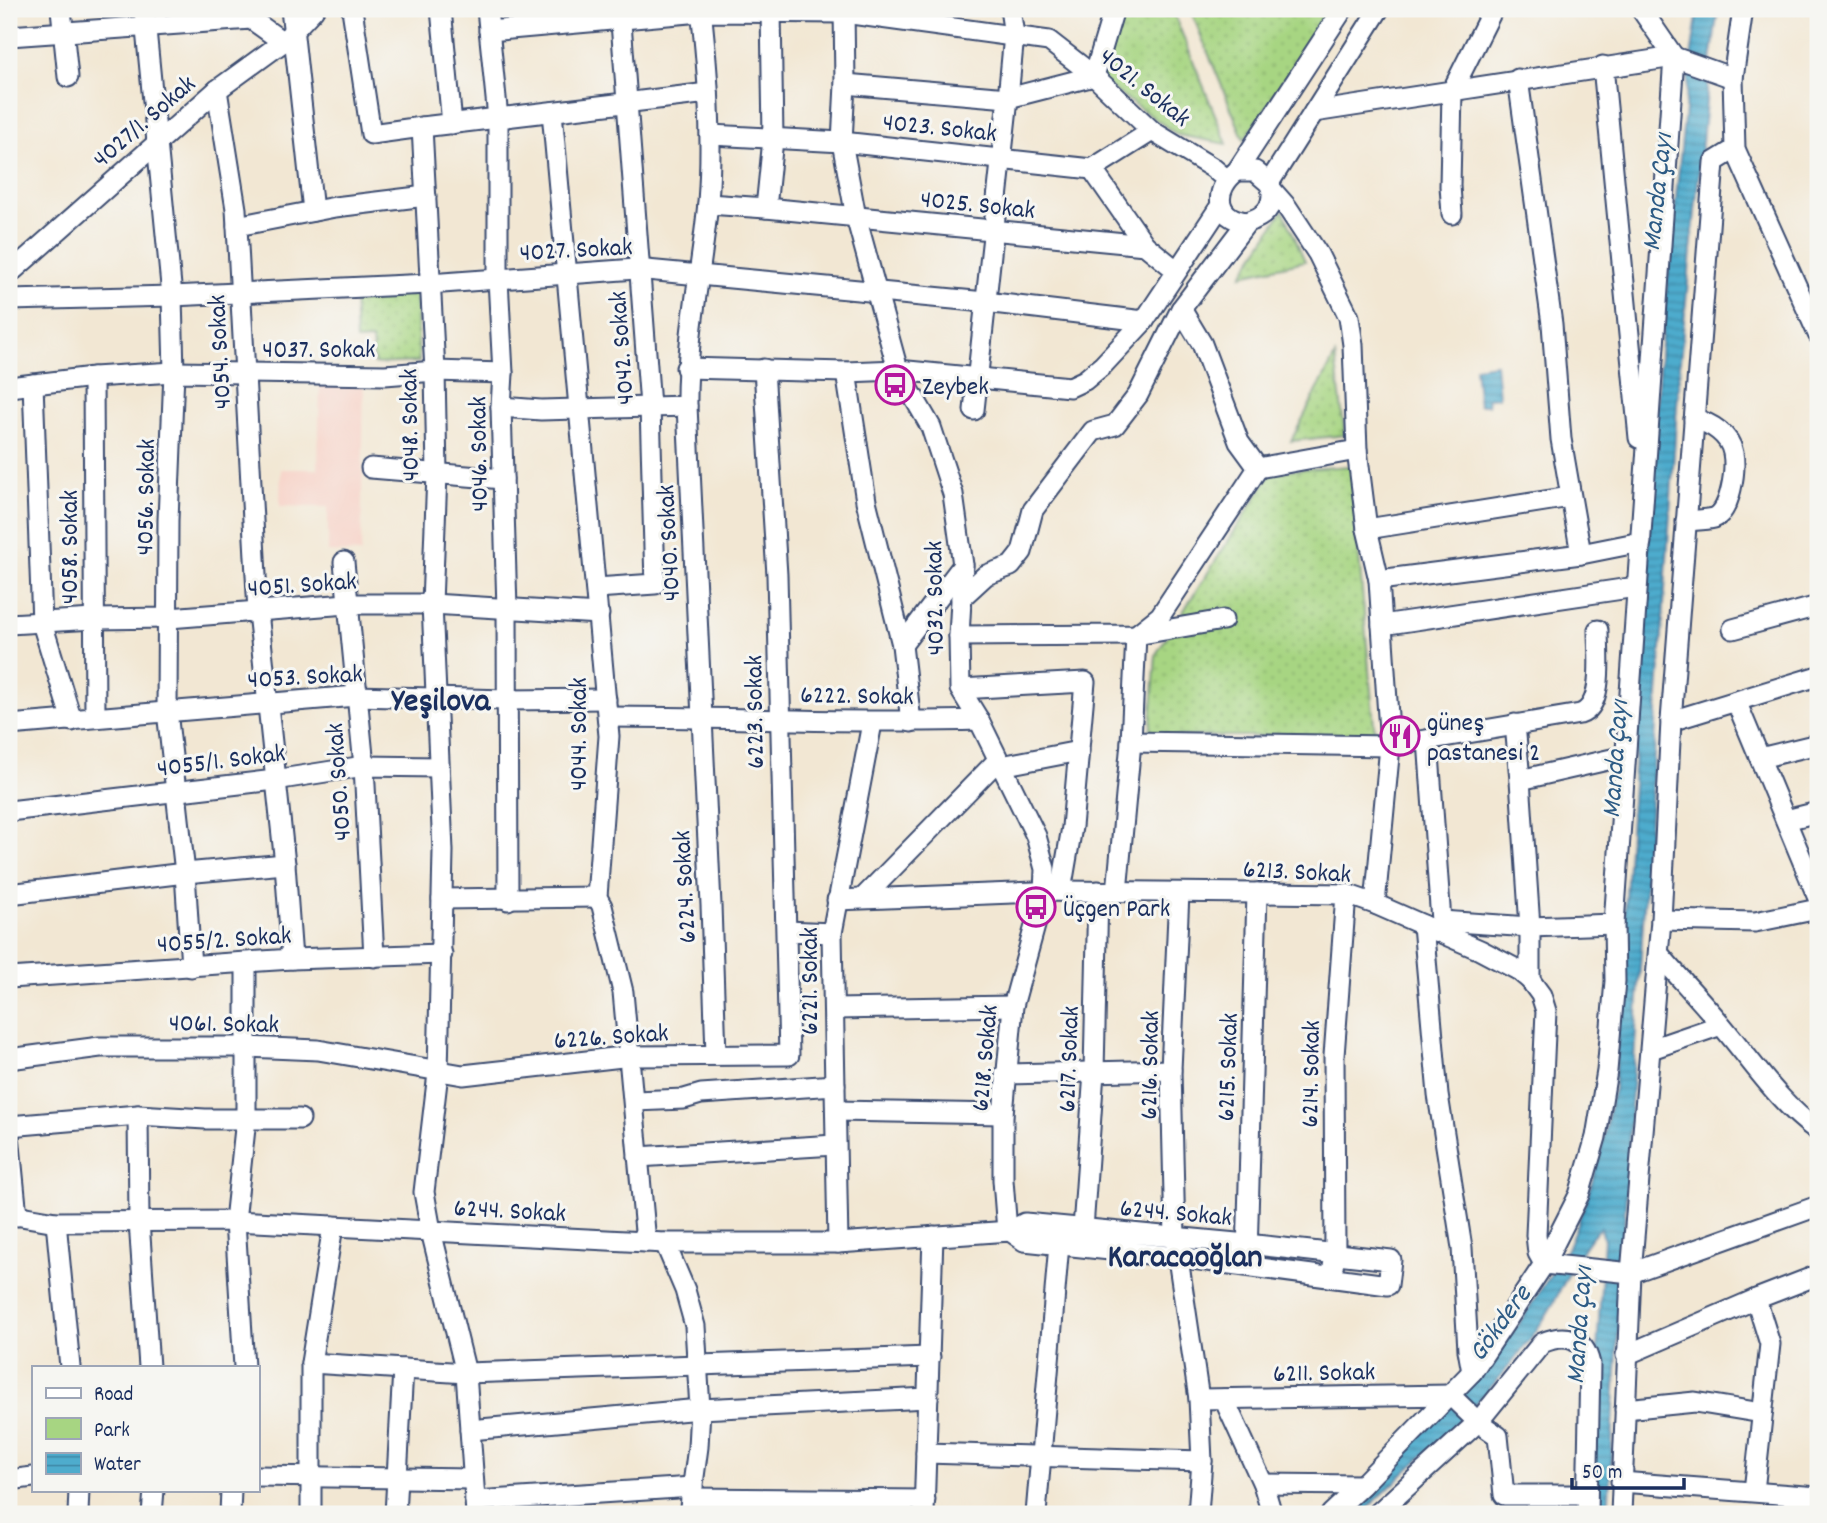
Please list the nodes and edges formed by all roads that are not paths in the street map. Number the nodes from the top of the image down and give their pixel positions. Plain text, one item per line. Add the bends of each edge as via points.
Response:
1 (61, 9) edge
2 (291, 9) edge
3 (314, 9) edge
4 (352, 9) edge
5 (440, 9) edge
6 (487, 9) edge
7 (1009, 9) edge
8 (1114, 9) edge
9 (1343, 9) edge
10 (1379, 9) edge
11 (1493, 9) edge
12 (1642, 9) edge
13 (1743, 9) edge
14 (701, 10) edge
15 (771, 11) edge
16 (844, 11) edge
17 (621, 14) edge
18 (145, 18) edge
19 (489, 31) junction
20 (63, 33) junction
21 (9, 36) edge
22 (1014, 36) junction
23 (288, 37) junction
24 (1681, 59) junction
25 (1603, 66) junction
26 (1094, 76) junction
27 (68, 77) dead end
28 (1733, 78) junction
29 (1518, 79) junction
30 (845, 84) junction
31 (217, 90) junction
32 (1452, 91) junction
33 (708, 93) junction
34 (1009, 98) junction
35 (628, 103) junction
36 (552, 112) junction
37 (1314, 113) junction
38 (498, 118) junction
39 (452, 124) junction
40 (422, 127) junction
41 (1152, 131) junction
42 (711, 135) junction
43 (773, 139) junction
44 (157, 142) junction
45 (842, 142) junction
46 (1735, 149) junction
47 (1001, 160) junction
48 (1091, 169) junction
49 (1226, 187) junction
50 (1270, 187) junction
51 (426, 196) junction
52 (708, 204) junction
53 (766, 208) junction
54 (313, 211) junction
55 (1452, 214) dead end
56 (856, 217) junction
57 (1247, 222) junction
58 (237, 226) junction
59 (994, 230) junction
60 (1145, 245) junction
61 (640, 270) junction
62 (1176, 270) junction
63 (566, 273) junction
64 (9, 274) edge
65 (700, 275) junction
66 (498, 279) junction
67 (429, 284) junction
68 (878, 292) junction
69 (241, 293) junction
70 (172, 296) junction
71 (9, 300) edge
72 (985, 302) junction
73 (1181, 309) junction
74 (1144, 321) junction
75 (1818, 334) edge
76 (686, 368) junction
77 (764, 369) junction
78 (898, 370) junction
79 (435, 371) junction
80 (174, 372) junction
81 (846, 372) junction
82 (503, 373) junction
83 (245, 374) junction
84 (978, 376) junction
85 (93, 377) junction
86 (33, 384) junction
87 (9, 387) edge
88 (650, 406) junction
89 (687, 406) junction
90 (501, 407) junction
91 (580, 407) junction
92 (974, 410) dead end
93 (1694, 419) junction
94 (1357, 450) junction
95 (371, 468) dead end
96 (1258, 468) junction
97 (436, 474) junction
98 (503, 479) junction
99 (1644, 494) junction
100 (1570, 497) junction
101 (1686, 521) junction
102 (1367, 529) junction
103 (1641, 542) junction
104 (1581, 554) junction
105 (344, 562) dead end
106 (963, 565) junction
107 (1379, 580) junction
108 (596, 587) junction
109 (1636, 587) junction
110 (961, 598) junction
111 (347, 604) junction
112 (432, 604) junction
113 (1818, 606) edge
114 (507, 609) junction
115 (258, 612) junction
116 (599, 614) junction
117 (169, 618) junction
118 (94, 619) junction
119 (1223, 620) dead end
120 (42, 623) junction
121 (9, 624) edge
122 (1382, 625) junction
123 (1733, 629) dead end
124 (1598, 630) dead end
125 (1136, 635) junction
126 (960, 636) junction
127 (902, 645) junction
128 (1818, 676) edge
129 (961, 689) junction
130 (356, 696) junction
131 (436, 698) junction
132 (507, 700) junction
133 (1736, 701) junction
134 (267, 703) junction
135 (607, 708) junction
136 (167, 711) junction
137 (95, 717) junction
138 (701, 717) junction
139 (779, 719) junction
140 (979, 720) junction
141 (72, 721) junction
142 (1671, 721) junction
143 (911, 722) junction
144 (872, 723) junction
145 (1515, 724) junction
146 (9, 725) edge
147 (1427, 740) junction
148 (1131, 742) junction
149 (1818, 744) edge
150 (1390, 746) junction
151 (1079, 751) junction
152 (1625, 756) junction
153 (1760, 758) junction
154 (1000, 763) junction
155 (364, 766) junction
156 (439, 768) junction
157 (275, 780) junction
158 (1520, 780) junction
159 (176, 791) junction
160 (9, 811) edge
161 (1818, 812) edge
162 (1786, 820) junction
163 (285, 864) junction
164 (185, 873) junction
165 (1107, 891) junction
166 (1052, 892) junction
167 (1179, 893) junction
168 (1257, 893) junction
169 (9, 894) edge
170 (1346, 894) junction
171 (597, 897) junction
172 (864, 897) junction
173 (1818, 898) edge
174 (442, 899) junction
175 (508, 900) junction
176 (837, 900) junction
177 (1375, 904) junction
178 (1818, 909) edge
179 (1661, 920) junction
180 (1614, 924) junction
181 (1434, 926) junction
182 (1530, 927) junction
183 (787, 931) junction
184 (832, 933) junction
185 (442, 954) junction
186 (1659, 954) junction
187 (374, 957) junction
188 (292, 959) junction
189 (246, 963) junction
190 (191, 967) junction
191 (9, 978) edge
192 (1530, 980) junction
193 (1013, 1006) junction
194 (834, 1009) junction
195 (1721, 1025) junction
196 (245, 1047) junction
197 (1651, 1049) junction
198 (716, 1055) junction
199 (789, 1055) joint
200 (631, 1056) junction
201 (9, 1059) edge
202 (1171, 1070) junction
203 (1094, 1072) junction
204 (438, 1073) junction
205 (1005, 1074) junction
206 (835, 1085) junction
207 (635, 1101) junction
208 (836, 1111) junction
209 (1003, 1114) junction
210 (138, 1115) junction
211 (246, 1119) junction
212 (300, 1119) dead end
213 (9, 1126) edge
214 (1818, 1131) edge
215 (9, 1135) edge
216 (835, 1146) junction
217 (638, 1157) junction
218 (1818, 1206) edge
219 (13, 1215) edge
220 (139, 1221) junction
221 (235, 1221) junction
222 (56, 1222) junction
223 (333, 1226) junction
224 (1083, 1229) junction
225 (430, 1231) junction
226 (1008, 1231) junction
227 (933, 1236) junction
228 (656, 1242) junction
229 (838, 1243) junction
230 (1059, 1244) junction
231 (1247, 1244) junction
232 (1176, 1247) junction
233 (1335, 1255) junction
234 (1549, 1264) junction
235 (1246, 1266) junction
236 (1628, 1273) junction
237 (1818, 1275) edge
238 (1331, 1277) junction
239 (1756, 1299) junction
240 (1626, 1355) junction
241 (930, 1357) junction
242 (311, 1363) junction
243 (697, 1364) junction
244 (70, 1366) edge
245 (149, 1366) edge
246 (244, 1366) edge
247 (403, 1369) junction
248 (1472, 1372) junction
249 (466, 1373) junction
250 (928, 1398) junction
251 (1199, 1399) junction
252 (1224, 1399) junction
253 (1463, 1407) junction
254 (700, 1409) junction
255 (1625, 1409) junction
256 (1762, 1413) junction
257 (470, 1430) junction
258 (926, 1453) junction
259 (1041, 1457) junction
260 (1202, 1461) junction
261 (259, 1476) edge
262 (310, 1476) junction
263 (32, 1477) edge
264 (396, 1479) junction
265 (473, 1479) junction
266 (9, 1480) edge
267 (1622, 1482) junction
268 (1263, 1484) junction
269 (1362, 1485) junction
270 (1754, 1491) junction
271 (79, 1492) edge
272 (153, 1492) edge
273 (231, 1492) edge
274 (1818, 1497) edge
275 (691, 1500) edge
276 (1586, 1505) edge
277 (924, 1507) edge
278 (475, 1508) edge
279 (78, 1514) edge
280 (152, 1514) edge
281 (230, 1514) edge
282 (311, 1514) edge
283 (395, 1514) edge
284 (1036, 1514) edge
285 (1198, 1514) edge
286 (1272, 1514) edge
287 (1331, 1514) edge
288 (1377, 1514) edge
289 (1621, 1514) edge

1 - 20 street
2 - 23 street
3 - 23 street, 4027/1. Sokak
4 - 40 street via 371,134
5 - 39 street
6 - 19 street, 4046. Sokak
7 - 22 street
8 - 26 street
9 - 49 street
10 - 37 street
11 - 32 street
12 - 24 street
13 - 28 street
14 - 15 street, 4021. Sokak
14 - 17 street, 4021. Sokak
14 - 33 street
15 - 16 street, 4021. Sokak
15 - 43 street
16 - 22 street, 4021. Sokak
16 - 30 street, 4032. Sokak
17 - 19 street, 4021. Sokak
17 - 35 street, 4042. Sokak
18 - 20 street
18 - 23 street via 251,19
18 - 44 street, 4056. Sokak
19 - 38 street, 4046. Sokak
20 - 21 street
20 - 27 street
22 - 26 street, 4021. Sokak via 1049,41
22 - 34 street
23 - 31 street, 4027/1. Sokak
23 - 54 street
24 - 25 street
24 - 28 street
24 - 99 street
25 - 29 street
25 - 99 street
26 - 34 street
26 - 41 street, 4021. Sokak
28 - 46 street
29 - 32 street
29 - 100 street
30 - 34 street
30 - 45 street, 4032. Sokak
31 - 44 street, 4027/1. Sokak
31 - 58 street, 4054. Sokak
32 - 37 street
32 - 55 street
33 - 35 street
33 - 42 street
34 - 47 street
35 - 36 street
35 - 61 street, 4042. Sokak
36 - 38 street
36 - 63 street
37 - 50 street
38 - 39 street
38 - 66 street, 4046. Sokak
39 - 40 street
40 - 51 street, 4048. Sokak
41 - 48 street
41 - 49 street, 4021. Sokak via 1213,168
42 - 43 street, 4023. Sokak
42 - 52 street
43 - 45 street, 4023. Sokak
43 - 53 street
44 - 64 street, 4027/1. Sokak
44 - 70 street, 4056. Sokak
45 - 47 street, 4023. Sokak
45 - 56 street, 4032. Sokak
46 - 75 street
46 - 93 street via 1714,162
47 - 48 street, 4023. Sokak
47 - 59 street
48 - 60 street
49 - 50 street, 4021. Sokak via 1255,171
49 - 57 street, 4021. Sokak via 1231,218
49 - 62 street
50 - 57 street via 1269,208 1260,218
50 - 94 street via 1318,254 1349,317
51 - 54 street
51 - 67 street, 4048. Sokak
52 - 53 street, 4025. Sokak
52 - 65 street
53 - 56 street, 4025. Sokak
54 - 58 street
56 - 59 street, 4025. Sokak
56 - 68 street, 4032. Sokak
57 - 73 street
58 - 69 street, 4054. Sokak
59 - 60 street, 4025. Sokak
59 - 72 street
60 - 62 street
61 - 63 street, 4027. Sokak
61 - 65 street, 4027. Sokak
61 - 88 street, 4042. Sokak
62 - 74 street
63 - 66 street, 4027. Sokak
63 - 91 street, 4044. Sokak
65 - 68 street, 4027. Sokak
65 - 76 street, 4040. Sokak
66 - 67 street, 4027. Sokak
66 - 82 street, 4046. Sokak
67 - 69 street, 4027. Sokak
67 - 79 street, 4048. Sokak
68 - 72 street, 4027. Sokak
68 - 78 street, 4032. Sokak
69 - 70 street, 4027. Sokak
69 - 83 street, 4054. Sokak
70 - 71 street, 4027. Sokak
70 - 80 street, 4056. Sokak
72 - 74 street, 4027. Sokak
72 - 84 street
73 - 96 street via 1202,344 1239,442
73 - 110 street via 1138,395 1115,425 1093,431 1032,510 1022,552 1011,566 991,572
74 - 84 street via 1102,365 1070,387
76 - 77 street
76 - 89 street, 4040. Sokak
77 - 81 street
77 - 139 street, 6223. Sokak via 777,575
78 - 81 street
78 - 84 street
78 - 106 street, 4032. Sokak via 931,428 950,483
79 - 82 street, 4037. Sokak
79 - 83 street, 4037. Sokak
79 - 97 street, 4048. Sokak
80 - 83 street, 4037. Sokak
80 - 85 street, 4037. Sokak
80 - 117 street, 4056. Sokak
81 - 127 street via 866,501
82 - 90 street, 4046. Sokak
83 - 115 street, 4054. Sokak
84 - 92 street
85 - 86 street, 4037. Sokak
85 - 118 street, 4058. Sokak
86 - 87 street, 4037. Sokak
86 - 120 street
88 - 89 street
88 - 91 street
88 - 108 street, 4042. Sokak via 655,584
89 - 138 street, 4040. Sokak
90 - 91 street
90 - 98 street, 4046. Sokak
91 - 108 street, 4044. Sokak
93 - 101 street
93 - 101 street via 1718,429 1733,452 1732,482 1727,505 1715,517
94 - 96 street
94 - 102 street
95 - 97 street
96 - 125 street via 1160,616
97 - 98 street
97 - 112 street, 4048. Sokak
98 - 114 street, 4046. Sokak
99 - 103 street
100 - 102 street
100 - 104 street
101 - 142 street
102 - 107 street
103 - 104 street
103 - 109 street
104 - 107 street
105 - 111 street, 4050. Sokak
106 - 110 street, 4032. Sokak
106 - 127 street
107 - 122 street
108 - 116 street, 4044. Sokak
109 - 122 street
109 - 152 street
110 - 126 street, 4032. Sokak
111 - 112 street, 4051. Sokak
111 - 115 street, 4051. Sokak
111 - 130 street, 4050. Sokak
112 - 114 street, 4051. Sokak
112 - 131 street, 4048. Sokak
113 - 123 street
114 - 116 street, 4051. Sokak
114 - 132 street, 4046. Sokak
115 - 117 street, 4051. Sokak
115 - 134 street, 4054. Sokak
116 - 135 street, 4044. Sokak
117 - 118 street, 4051. Sokak
117 - 136 street, 4056. Sokak
118 - 120 street, 4051. Sokak
118 - 137 street, 4058. Sokak
119 - 125 street
120 - 121 street, 4051. Sokak
120 - 141 street
122 - 150 street
124 - 145 street via 1596,694 1589,711
125 - 126 street
125 - 148 street, 6217. Sokak
126 - 129 street, 4032. Sokak
127 - 143 street
128 - 133 street
129 - 140 street, 4032. Sokak
129 - 151 street via 1085,682
130 - 131 street, 4053. Sokak
130 - 134 street, 4053. Sokak
130 - 155 street, 4050. Sokak
131 - 132 street, 4053. Sokak
131 - 156 street, 4048. Sokak
132 - 135 street, 4053. Sokak
132 - 175 street, 4046. Sokak
133 - 142 street
133 - 153 street
134 - 136 street, 4053. Sokak
134 - 157 street, 4054. Sokak
135 - 138 street, 6222. Sokak
135 - 171 street, 4044. Sokak via 609,737
136 - 137 street, 4053. Sokak
136 - 159 street, 4056. Sokak
137 - 141 street, 4053. Sokak
138 - 139 street, 6222. Sokak
138 - 198 street, 6224. Sokak
139 - 144 street, 6222. Sokak
139 - 183 street, 6223. Sokak
140 - 143 street, 6222. Sokak
140 - 154 street, 4032. Sokak
141 - 146 street, 4053. Sokak
142 - 179 street
143 - 144 street, 6222. Sokak
144 - 176 street, 6221. Sokak
145 - 147 street
145 - 158 street
147 - 150 street
147 - 181 street
148 - 150 street
148 - 165 street, 6217. Sokak
149 - 153 street
150 - 177 street
151 - 154 street
151 - 166 street via 1072,827
152 - 158 street
152 - 180 street
153 - 162 street
154 - 166 street, 4032. Sokak via 1036,836
154 - 172 street
155 - 156 street, 4055/1. Sokak
155 - 157 street, 4055/1. Sokak
155 - 187 street, 4050. Sokak
156 - 174 street, 4048. Sokak
157 - 159 street, 4055/1. Sokak
157 - 163 street, 4054. Sokak
158 - 182 street
159 - 160 street, 4055/1. Sokak
159 - 164 street, 4056. Sokak
161 - 162 street
162 - 173 street
163 - 164 street
163 - 188 street, 4054. Sokak
164 - 169 street
164 - 190 street, 4056. Sokak
165 - 166 street, 6213. Sokak
165 - 167 street, 6213. Sokak
165 - 203 street, 6217. Sokak
166 - 172 street, 6213. Sokak
166 - 193 street, 6218. Sokak
167 - 168 street, 6213. Sokak
167 - 202 street, 6216. Sokak
168 - 170 street, 6213. Sokak
168 - 231 street, 6215. Sokak
170 - 177 street, 6213. Sokak
170 - 233 street, 6214. Sokak via 1334,1056
171 - 175 street
171 - 200 street, 4044. Sokak via 624,992
172 - 176 street, 6213. Sokak
174 - 175 street
174 - 185 street, 4048. Sokak
176 - 184 street, 6221. Sokak
177 - 181 street, 6213. Sokak
178 - 179 street via 1755,922
179 - 186 street
180 - 182 street
180 - 234 street via 1608,1071 1596,1137 1579,1195
181 - 182 street
181 - 192 street, 6213. Sokak
181 - 248 street via 1438,1095 1462,1248
182 - 192 street
183 - 184 street
183 - 199 street, 6223. Sokak
184 - 194 street, 6221. Sokak
185 - 187 street, 4055/2. Sokak
185 - 204 street, 4048. Sokak
186 - 195 street
186 - 197 street
187 - 188 street, 4055/2. Sokak
188 - 189 street, 4055/2. Sokak
189 - 190 street, 4055/2. Sokak
189 - 196 street
190 - 191 street, 4055/2. Sokak
192 - 234 street via 1546,1011 1536,1235 1538,1253
193 - 194 street
193 - 205 street, 6218. Sokak
194 - 206 street, 6221. Sokak
195 - 197 street
195 - 214 street via 1777,1094
196 - 201 street, 4061. Sokak via 100,1047
196 - 204 street, 4061. Sokak via 318,1050
196 - 211 street
197 - 236 street
198 - 199 street, 6226. Sokak
198 - 200 street, 6226. Sokak
200 - 204 street, 6226. Sokak via 463,1075
200 - 207 street, 4044. Sokak
202 - 203 street
202 - 232 street, 6216. Sokak
203 - 205 street
203 - 224 street, 6217. Sokak
204 - 225 street, 4048. Sokak via 424,1192
205 - 209 street, 6218. Sokak
206 - 207 street
206 - 208 street, 6221. Sokak
207 - 217 street, 4044. Sokak
208 - 209 street
208 - 216 street, 6221. Sokak
209 - 226 street, 6218. Sokak
210 - 211 street
210 - 213 street
210 - 220 street
211 - 212 street
211 - 221 street
215 - 219 street
216 - 217 street
216 - 229 street, 6221. Sokak
217 - 228 street, 4044. Sokak
218 - 236 street
219 - 222 street, 6244. Sokak
220 - 221 street, 6244. Sokak
220 - 222 street, 6244. Sokak
220 - 245 street
221 - 223 street, 6244. Sokak
221 - 246 street
222 - 244 street
223 - 225 street, 6244. Sokak
223 - 242 street
224 - 226 street, 6244. Sokak via 1025,1223
224 - 232 street, 6244. Sokak
225 - 228 street, 6244. Sokak
225 - 249 street, 4048. Sokak
226 - 227 street, 6244. Sokak
226 - 230 street, 6244. Sokak via 1024,1241
227 - 229 street, 6244. Sokak
227 - 241 street
228 - 229 street, 6244. Sokak
228 - 243 street, 4044. Sokak via 685,1290 695,1326
230 - 232 street, 6244. Sokak
230 - 259 street
231 - 232 street, 6244. Sokak
231 - 233 street, 6244. Sokak
231 - 235 street, 6215. Sokak
232 - 235 street, 6244. Sokak
232 - 251 street, 6216. Sokak
233 - 238 street, 6214. Sokak
233 - 238 street, 6244. Sokak via 1391,1260 1388,1285
234 - 236 street
234 - 248 street
235 - 238 street, 6244. Sokak
236 - 240 street
237 - 239 street
239 - 240 street
239 - 256 street via 1770,1345
240 - 255 street
241 - 243 street
241 - 250 street
242 - 247 street
242 - 262 street
243 - 249 street
243 - 254 street, 4044. Sokak
247 - 249 street
247 - 264 street
248 - 253 street
249 - 257 street, 4048. Sokak
250 - 254 street
250 - 258 street
251 - 252 street, 6211. Sokak
251 - 260 street, 6216. Sokak
252 - 253 street, 6211. Sokak
252 - 268 street
253 - 269 street
253 - 276 street via 1498,1436 1504,1495
253 - 276 street via 1542,1343 1565,1337 1579,1344 1590,1364
253 - 288 street
254 - 257 street
254 - 275 street, 4044. Sokak
255 - 256 street via 1695,1402
255 - 267 street
256 - 270 street
257 - 265 street, 4048. Sokak
258 - 259 street
258 - 277 street
259 - 260 street
259 - 284 street
260 - 285 street, 6216. Sokak
261 - 262 street
262 - 264 street
262 - 282 street
263 - 266 street
264 - 265 street
264 - 283 street
265 - 278 street, 4048. Sokak
267 - 270 street
267 - 289 street
268 - 269 street
268 - 286 street
269 - 287 street
270 - 274 street
271 - 279 street
272 - 280 street
273 - 281 street
275 - 277 street
275 - 278 street

